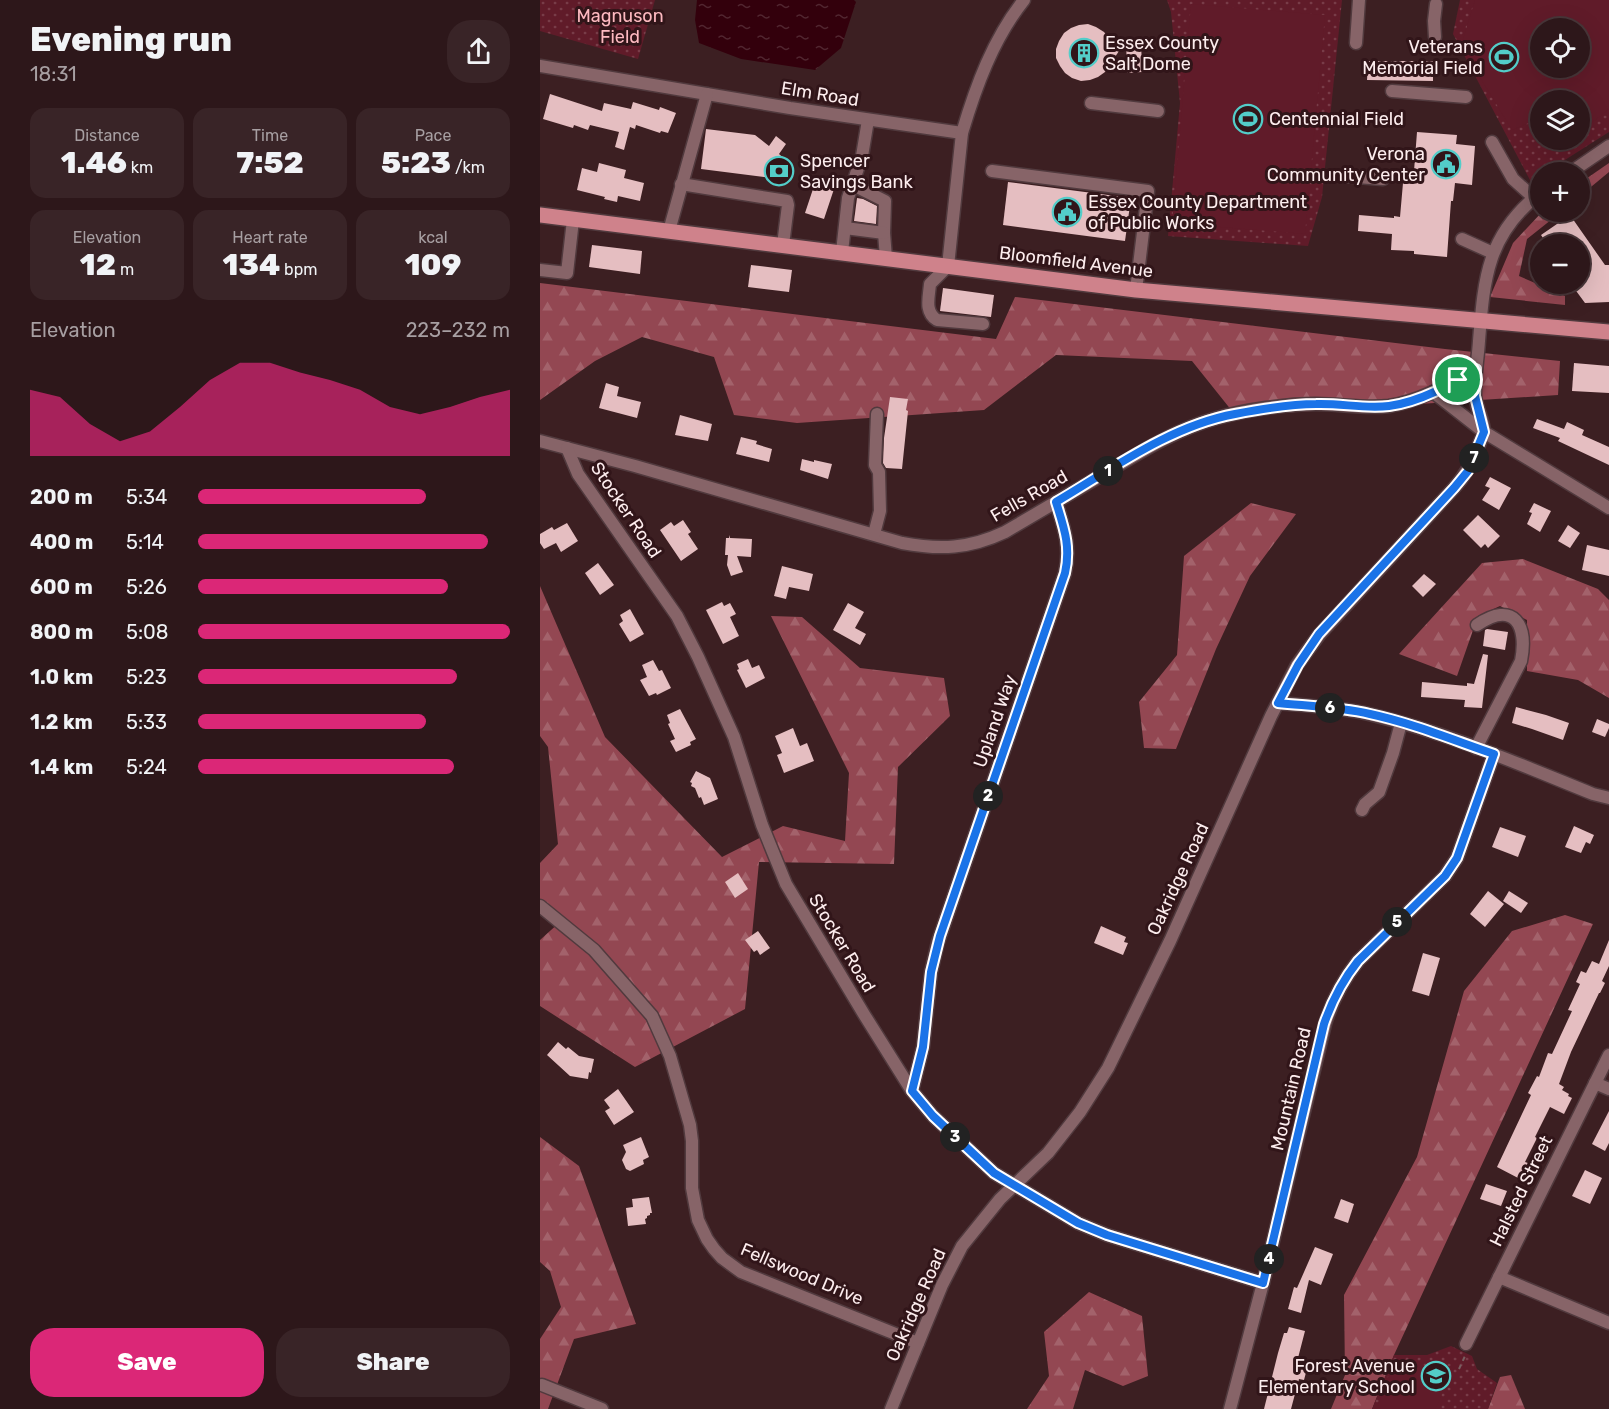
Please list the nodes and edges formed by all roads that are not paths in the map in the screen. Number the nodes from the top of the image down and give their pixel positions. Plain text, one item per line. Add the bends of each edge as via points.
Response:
1 (1024, 0) edge
2 (1358, 1) edge
3 (1436, 3) dead end
4 (1435, 37) dead end
5 (1356, 43) dead end
6 (540, 66) edge
7 (1392, 91) dead end
8 (707, 94) junction
9 (1466, 97) dead end
10 (1091, 103) dead end
11 (1158, 111) dead end
12 (868, 120) junction
13 (963, 133) junction
14 (1492, 142) dead end
15 (1609, 146) edge
16 (1586, 162) edge
17 (992, 171) dead end
18 (1344, 176) dead end
19 (1383, 179) dead end
20 (681, 184) junction
21 (853, 185) junction
22 (1530, 191) edge
23 (1530, 203) edge
24 (540, 215) edge
25 (573, 219) junction
26 (845, 228) junction
27 (669, 231) junction
28 (884, 233) junction
29 (1462, 239) dead end
30 (783, 245) junction
31 (842, 252) junction
32 (1493, 253) junction
33 (886, 258) junction
34 (948, 266) junction
35 (540, 270) edge
36 (1136, 290) junction
37 (1480, 320) junction
38 (983, 324) dead end
39 (1609, 332) edge
40 (1476, 369) junction
41 (1433, 392) junction
42 (877, 414) dead end
43 (1484, 432) junction
44 (540, 441) edge
45 (567, 448) junction
46 (1056, 502) junction
47 (1609, 508) edge
48 (874, 534) junction
49 (1477, 625) dead end
50 (1278, 703) junction
51 (1401, 723) junction
52 (1476, 748) junction
53 (1494, 754) junction
54 (1609, 798) edge
55 (1362, 810) dead end
56 (540, 906) edge
57 (1609, 1054) edge
58 (1595, 1083) junction
59 (1609, 1089) edge
60 (912, 1091) junction
61 (1014, 1185) junction
62 (1499, 1277) junction
63 (1263, 1283) junction
64 (1609, 1323) edge
65 (918, 1342) junction
66 (1466, 1344) dead end
67 (542, 1385) dead end
68 (602, 1409) edge
69 (891, 1409) edge
70 (1230, 1409) edge

1 - 13 street via 993,49
2 - 5 street
3 - 4 street
6 - 8 street, Elm Road
7 - 9 street
8 - 12 street, Elm Road
8 - 20 street
10 - 11 street
12 - 13 street, Elm Road
12 - 21 street
13 - 34 street
14 - 22 street via 1513,179
15 - 16 street
17 - 36 street via 1148,191
18 - 19 street
20 - 27 street
20 - 30 street via 787,201
21 - 26 street
21 - 28 street via 885,201
23 - 32 street via 1513,220
24 - 25 main road, Bloomfield Avenue
25 - 27 main road, Bloomfield Avenue
25 - 35 street via 567,273
26 - 28 street
26 - 31 street
27 - 30 main road, Bloomfield Avenue
28 - 33 street
29 - 32 street
30 - 31 main road, Bloomfield Avenue
31 - 33 main road, Bloomfield Avenue
32 - 37 street
33 - 34 main road, Bloomfield Avenue
34 - 36 main road, Bloomfield Avenue
34 - 38 street via 930,284 931,317
36 - 37 main road, Bloomfield Avenue
37 - 39 main road, Bloomfield Avenue
37 - 40 street
40 - 41 street, Fells Road
40 - 43 street via 1475,396
41 - 43 street
41 - 46 street, Fells Road via 1391,406 1303,404 1216,418 1160,441
42 - 48 street via 875,465 879,472 880,511
43 - 47 street
43 - 50 street, Oakridge Road via 1461,480 1319,634
44 - 45 street, Fells Road
45 - 48 street, Fells Road
45 - 60 street, Stocker Road via 578,474 676,616 698,657 734,736 762,825 786,884
46 - 48 street, Fells Road via 1005,532 968,545 927,547
46 - 60 street, Upland Way via 1068,544 1068,562 940,936 931,972 923,1047
49 - 52 street via 1489,617 1508,615 1520,628 1523,648 1521,661
50 - 51 street via 1337,708
50 - 61 street, Oakridge Road via 1108,1068 1048,1153
51 - 52 street
51 - 55 street via 1379,792
52 - 53 street
53 - 54 street
53 - 63 street, Mountain Road via 1453,866 1358,961 1334,998 1324,1024
56 - 65 street, Fellswood Drive via 594,950 652,1016 670,1056 687,1112 696,1210 714,1249 741,1272
57 - 58 street, Halsted Street
58 - 59 street
58 - 62 street, Halsted Street
60 - 61 street, Stocker Road via 994,1173
61 - 63 street, Stocker Road via 1078,1223 1107,1235
61 - 65 street, Oakridge Road via 962,1246
62 - 64 street
62 - 66 street, Halsted Street
63 - 70 street, Mountain Road
65 - 69 street, Oakridge Road
67 - 68 street

